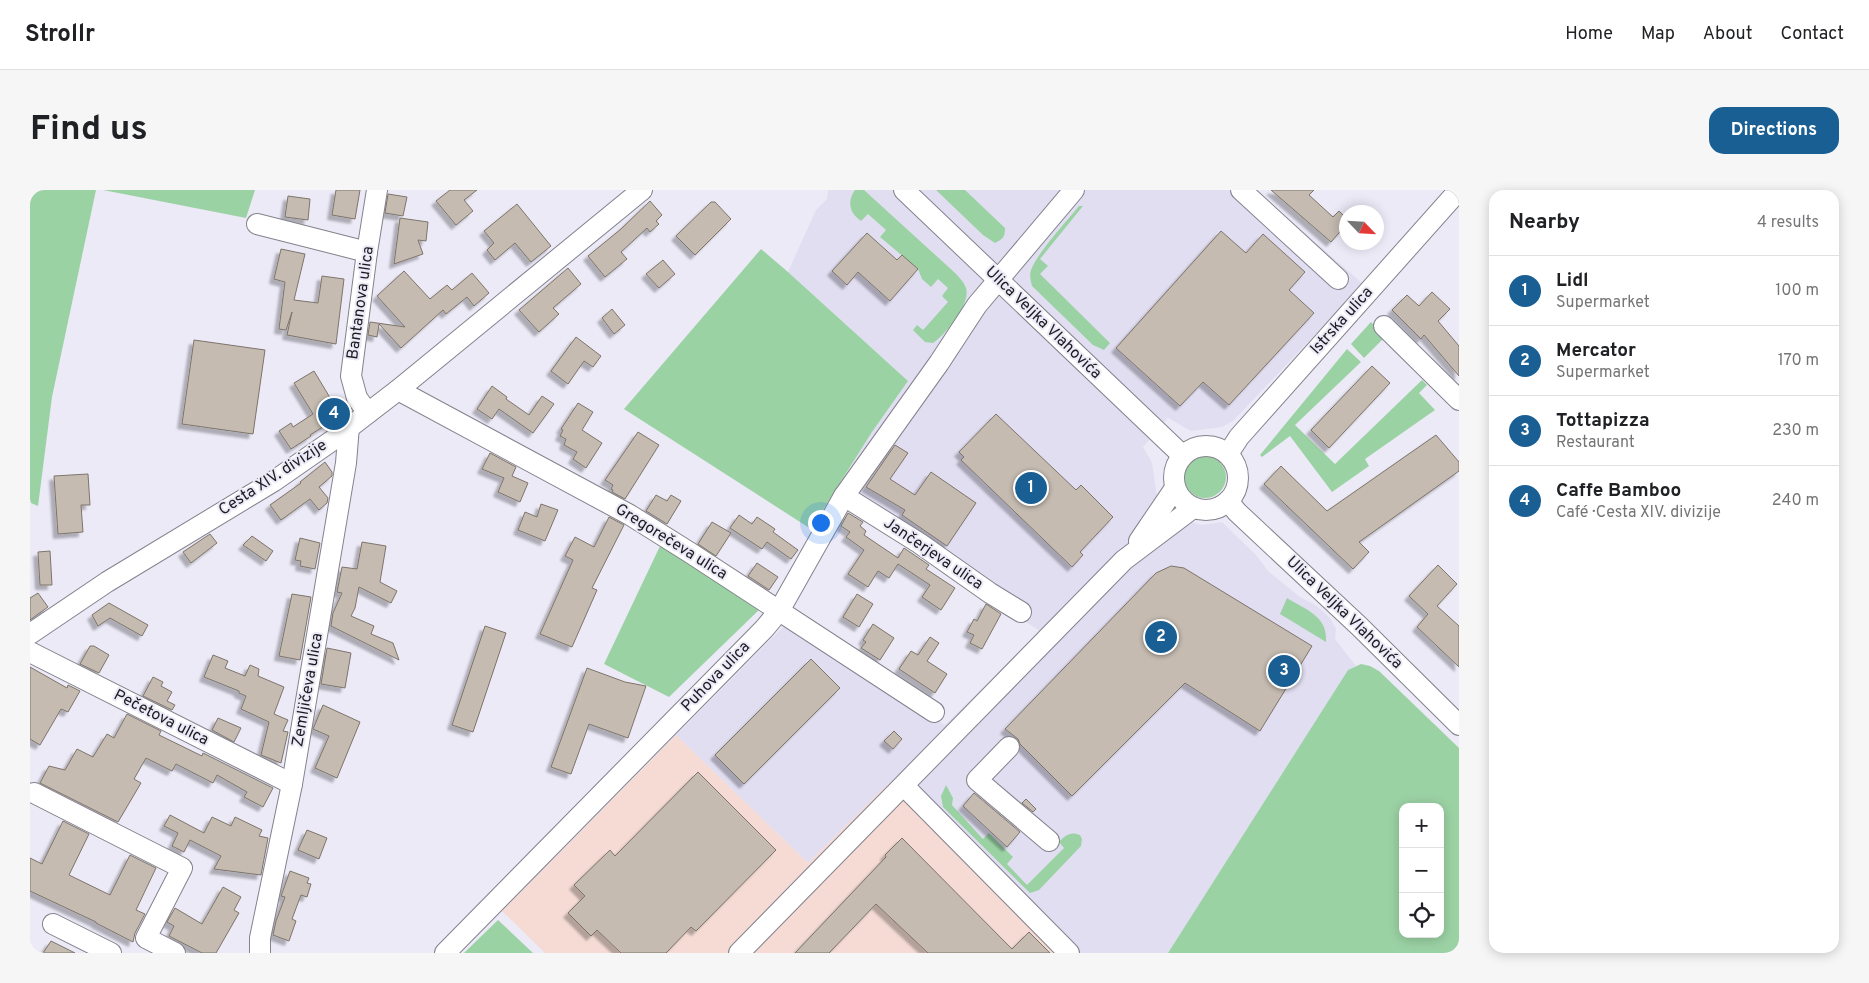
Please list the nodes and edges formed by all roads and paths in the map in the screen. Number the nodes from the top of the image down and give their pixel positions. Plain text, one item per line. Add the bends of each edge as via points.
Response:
1 (377, 190) edge
2 (642, 190) edge
3 (904, 190) edge
4 (1074, 190) edge
5 (1242, 190) edge
6 (1459, 190) edge
7 (257, 224) dead end
8 (367, 252) junction
9 (1338, 279) dead end
10 (998, 281) junction
11 (1384, 326) dead end
12 (398, 390) junction
13 (1459, 400) edge
14 (368, 413) junction
15 (349, 426) junction
16 (1228, 454) junction
17 (1182, 455) junction
18 (1175, 488) junction
19 (844, 496) junction
20 (1228, 501) junction
21 (1193, 508) junction
22 (1124, 560) junction
23 (779, 611) junction
24 (1021, 612) dead end
25 (30, 634) edge
26 (30, 652) edge
27 (934, 712) dead end
28 (1459, 725) edge
29 (1009, 747) dead end
30 (292, 784) junction
31 (904, 786) junction
32 (34, 793) dead end
33 (1049, 841) dead end
34 (53, 924) dead end
35 (111, 953) edge
36 (175, 953) edge
37 (260, 953) edge
38 (445, 953) edge
39 (739, 953) edge
40 (1069, 953) edge

1 - 8 street, Bantanova ulica
2 - 12 street, Cesta XIV. divizije
3 - 10 street, Ulica Veljka Vlahovića
4 - 10 street
5 - 9 street, Istrska ulica
6 - 16 street, Istrska ulica via 1239,437
7 - 8 street
8 - 14 street, Bantanova ulica via 351,376 357,398
10 - 17 street, Ulica Veljka Vlahovića
10 - 19 street, Puhova ulica via 977,305
11 - 13 street
12 - 14 street, Cesta XIV. divizije
12 - 23 street, Gregorečeva ulica via 630,515
14 - 15 street, Cesta XIV. divizije
15 - 25 street, Cesta XIV. divizije via 274,481 107,582
15 - 30 street, Zemljičeva ulica via 346,463
16 - 17 street via 1220,448 1205,445
16 - 20 street via 1238,472 1238,482
17 - 18 street via 1174,471
18 - 21 street via 1185,503
18 - 22 street
19 - 23 street, Puhova ulica
19 - 24 street, Jančerjeva ulica
20 - 21 street via 1212,509
20 - 28 street, Ulica Veljka Vlahovića
21 - 22 street
22 - 31 street
23 - 27 street, Gregorečeva ulica
23 - 38 street, Puhova ulica
26 - 30 street, Pečetova ulica
29 - 33 street via 977,780
30 - 37 street, Zemljičeva ulica via 260,938
31 - 39 street
31 - 40 street
32 - 36 street via 182,868 146,938
34 - 35 street

